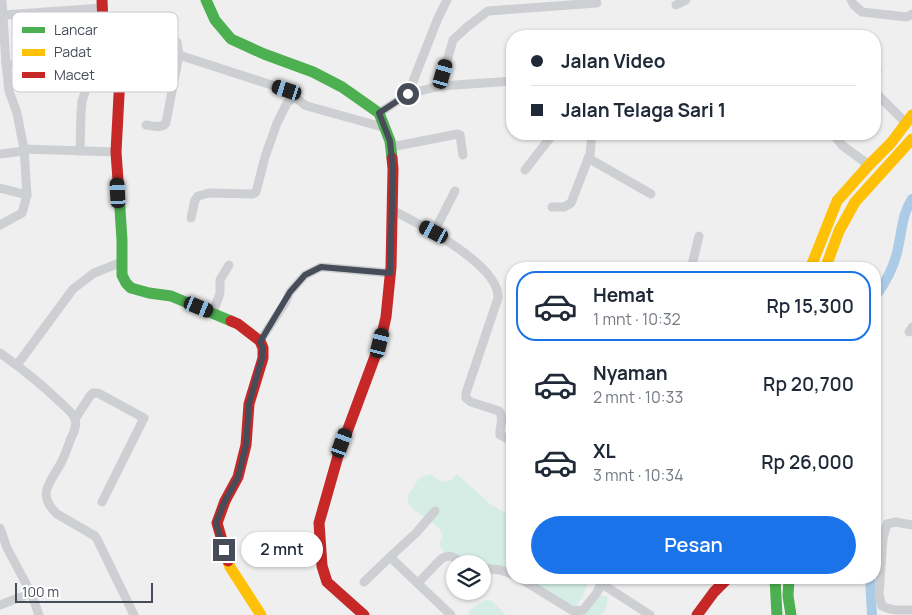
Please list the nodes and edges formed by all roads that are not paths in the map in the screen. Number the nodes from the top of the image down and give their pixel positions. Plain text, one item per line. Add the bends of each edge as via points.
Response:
1 (2, 0) edge
2 (206, 0) edge
3 (446, 0) edge
4 (686, 0) edge
5 (851, 0) edge
6 (598, 3) dead end
7 (102, 4) edge
8 (676, 6) dead end
9 (30, 12) edge
10 (12, 14) edge
11 (912, 14) edge
12 (3, 15) junction
13 (178, 48) edge
14 (179, 54) junction
15 (178, 59) edge
16 (6, 64) junction
17 (12, 65) edge
18 (506, 81) edge
19 (440, 86) junction
20 (85, 92) edge
21 (119, 92) edge
22 (172, 92) edge
23 (408, 94) junction
24 (295, 96) junction
25 (881, 97) edge
26 (379, 113) junction
27 (909, 119) edge
28 (146, 124) dead end
29 (386, 128) junction
30 (912, 139) edge
31 (548, 140) edge
32 (591, 140) edge
33 (838, 140) edge
34 (391, 146) junction
35 (24, 150) junction
36 (80, 151) junction
37 (116, 152) junction
38 (0, 154) edge
39 (463, 155) dead end
40 (588, 158) junction
41 (869, 165) junction
42 (525, 170) dead end
43 (0, 188) edge
44 (455, 192) dead end
45 (651, 194) dead end
46 (27, 195) junction
47 (552, 207) dead end
48 (392, 210) junction
49 (190, 218) dead end
50 (0, 225) edge
51 (434, 232) junction
52 (699, 236) dead end
53 (122, 262) junction
54 (693, 262) edge
55 (813, 262) edge
56 (828, 262) edge
57 (229, 265) dead end
58 (390, 273) junction
59 (213, 313) junction
60 (260, 342) junction
61 (0, 353) edge
62 (17, 365) junction
63 (75, 419) junction
64 (506, 438) edge
65 (102, 502) dead end
66 (436, 511) dead end
67 (912, 525) edge
68 (0, 528) edge
69 (4, 550) edge
70 (446, 556) edge
71 (390, 557) junction
72 (881, 567) edge
73 (491, 569) edge
74 (506, 572) edge
75 (364, 582) dead end
76 (418, 583) junction
77 (529, 584) edge
78 (600, 584) edge
79 (602, 584) edge
80 (722, 584) edge
81 (775, 584) edge
82 (789, 584) edge
83 (880, 584) edge
84 (31, 593) junction
85 (0, 605) edge
86 (912, 610) edge
87 (129, 614) edge
88 (39, 615) edge
89 (261, 615) edge
90 (364, 615) edge
91 (451, 615) edge
92 (650, 615) edge
93 (697, 615) edge
94 (777, 615) edge
95 (791, 615) edge

1 - 12 street
2 - 26 street via 215,20 231,39 313,72 349,91
3 - 23 street
4 - 8 street
5 - 11 street via 862,12
6 - 19 street via 488,11 453,40
7 - 9 street
10 - 12 street
12 - 16 street
13 - 14 street
14 - 15 street
14 - 24 street via 287,90
16 - 17 street
16 - 35 street
18 - 19 street
19 - 23 street
20 - 36 street via 81,108
21 - 37 street
22 - 28 street via 164,125
23 - 26 street
24 - 29 street via 307,106
24 - 49 street via 286,103 277,123 256,192 198,196
25 - 27 street
26 - 29 street
27 - 41 street
29 - 34 street
30 - 56 street via 855,202
31 - 42 street
32 - 40 street
33 - 41 street
34 - 39 street via 458,134
34 - 48 street
35 - 36 street
35 - 38 street
35 - 46 street
36 - 37 street
37 - 53 street
40 - 45 street
40 - 47 street via 571,203
41 - 55 street via 837,201
43 - 46 street
44 - 51 street
46 - 50 street via 22,213
48 - 51 street
48 - 58 street
51 - 64 street via 472,259 498,288 498,298 466,398 499,411 502,417 499,432
52 - 54 street
53 - 59 street via 122,275 131,288 171,296
53 - 62 street via 94,273 74,289
57 - 59 street via 220,280 220,293
58 - 60 street via 321,267 305,275 290,292
58 - 90 street via 380,343 338,456 319,523 322,566 327,582
59 - 60 street via 238,324
60 - 89 street via 262,358 249,404 246,445 238,477 216,523 230,567
61 - 62 street
62 - 63 street
63 - 65 street via 93,393 144,418
63 - 87 street via 75,430 47,486 46,500 57,514 95,536
66 - 71 street
67 - 72 street via 887,524
68 - 69 street
69 - 84 street
70 - 76 street
71 - 75 street
71 - 76 street
73 - 74 street
76 - 91 street
77 - 78 street via 573,611 583,610
79 - 92 street
80 - 93 street
81 - 94 street
82 - 95 street
83 - 86 street via 882,606
84 - 85 street
84 - 88 street

